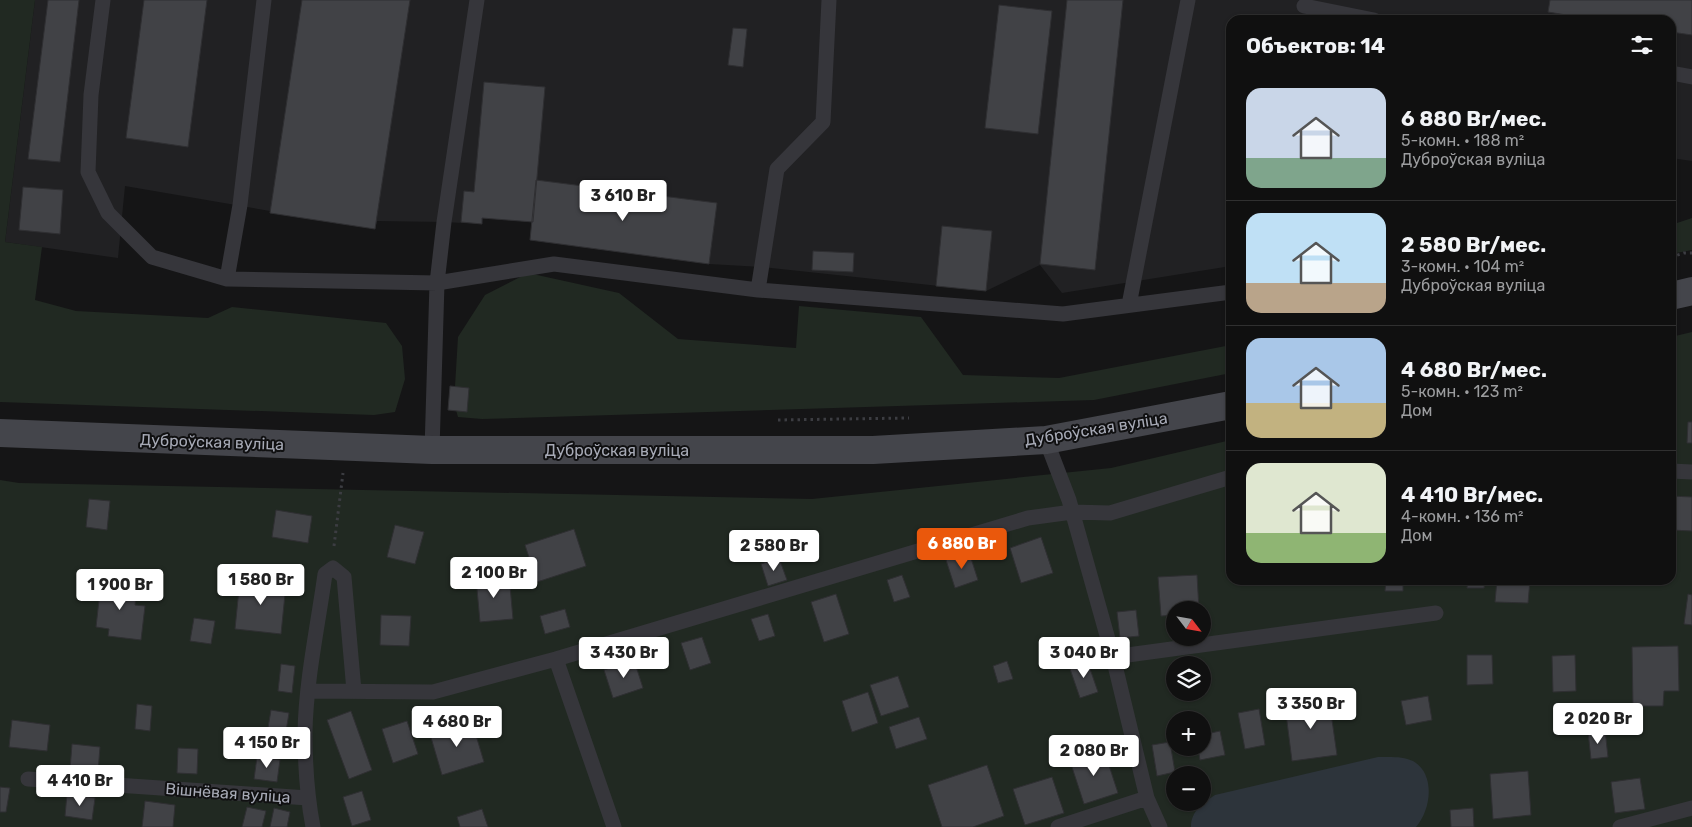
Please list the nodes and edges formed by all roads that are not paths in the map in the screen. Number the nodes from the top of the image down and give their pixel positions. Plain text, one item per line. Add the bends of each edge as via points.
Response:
1 (103, 0) edge
2 (264, 0) edge
3 (478, 0) edge
4 (830, 0) edge
5 (1188, 0) edge
6 (1304, 6) dead end
7 (1349, 15) edge
8 (1676, 74) edge
9 (1692, 77) edge
10 (227, 279) junction
11 (437, 284) junction
12 (758, 290) junction
13 (1692, 291) edge
14 (1226, 293) edge
15 (1676, 295) edge
16 (1129, 306) junction
17 (1226, 406) edge
18 (0, 433) edge
19 (1046, 440) junction
20 (432, 450) junction
21 (1676, 471) edge
22 (1692, 472) edge
23 (1226, 478) edge
24 (1072, 512) junction
25 (1436, 613) dead end
26 (1113, 657) junction
27 (556, 659) junction
28 (308, 690) junction
29 (354, 691) junction
30 (28, 779) dead end
31 (308, 798) junction
32 (1147, 798) junction
33 (1692, 808) edge
34 (313, 827) edge
35 (614, 827) edge
36 (1058, 827) edge
37 (1160, 827) edge
38 (1620, 827) edge

1 - 10 lane via 91,95 88,172 108,213 152,257
2 - 10 lane via 240,205
3 - 11 lane
4 - 12 lane via 823,122 777,169
5 - 16 lane
6 - 7 lane
8 - 9 lane
10 - 11 lane
11 - 12 lane via 554,264
11 - 20 lane
12 - 16 lane via 1063,314
13 - 15 main road
14 - 16 lane
17 - 19 main road, Дуброўская вуліца
18 - 20 main road, Дуброўская вуліца
19 - 20 main road, Дуброўская вуліца via 873,450
19 - 24 lane
21 - 22 lane
23 - 24 lane via 1110,513
24 - 26 lane
24 - 27 lane via 1028,518
25 - 26 lane
26 - 32 lane
27 - 29 lane via 433,692
27 - 35 lane
28 - 29 lane
28 - 29 lane via 325,574 333,568 344,577
28 - 31 lane via 305,732
30 - 31 lane, Вішнёвая вуліца
31 - 34 lane
32 - 36 lane
32 - 37 lane
33 - 38 lane

